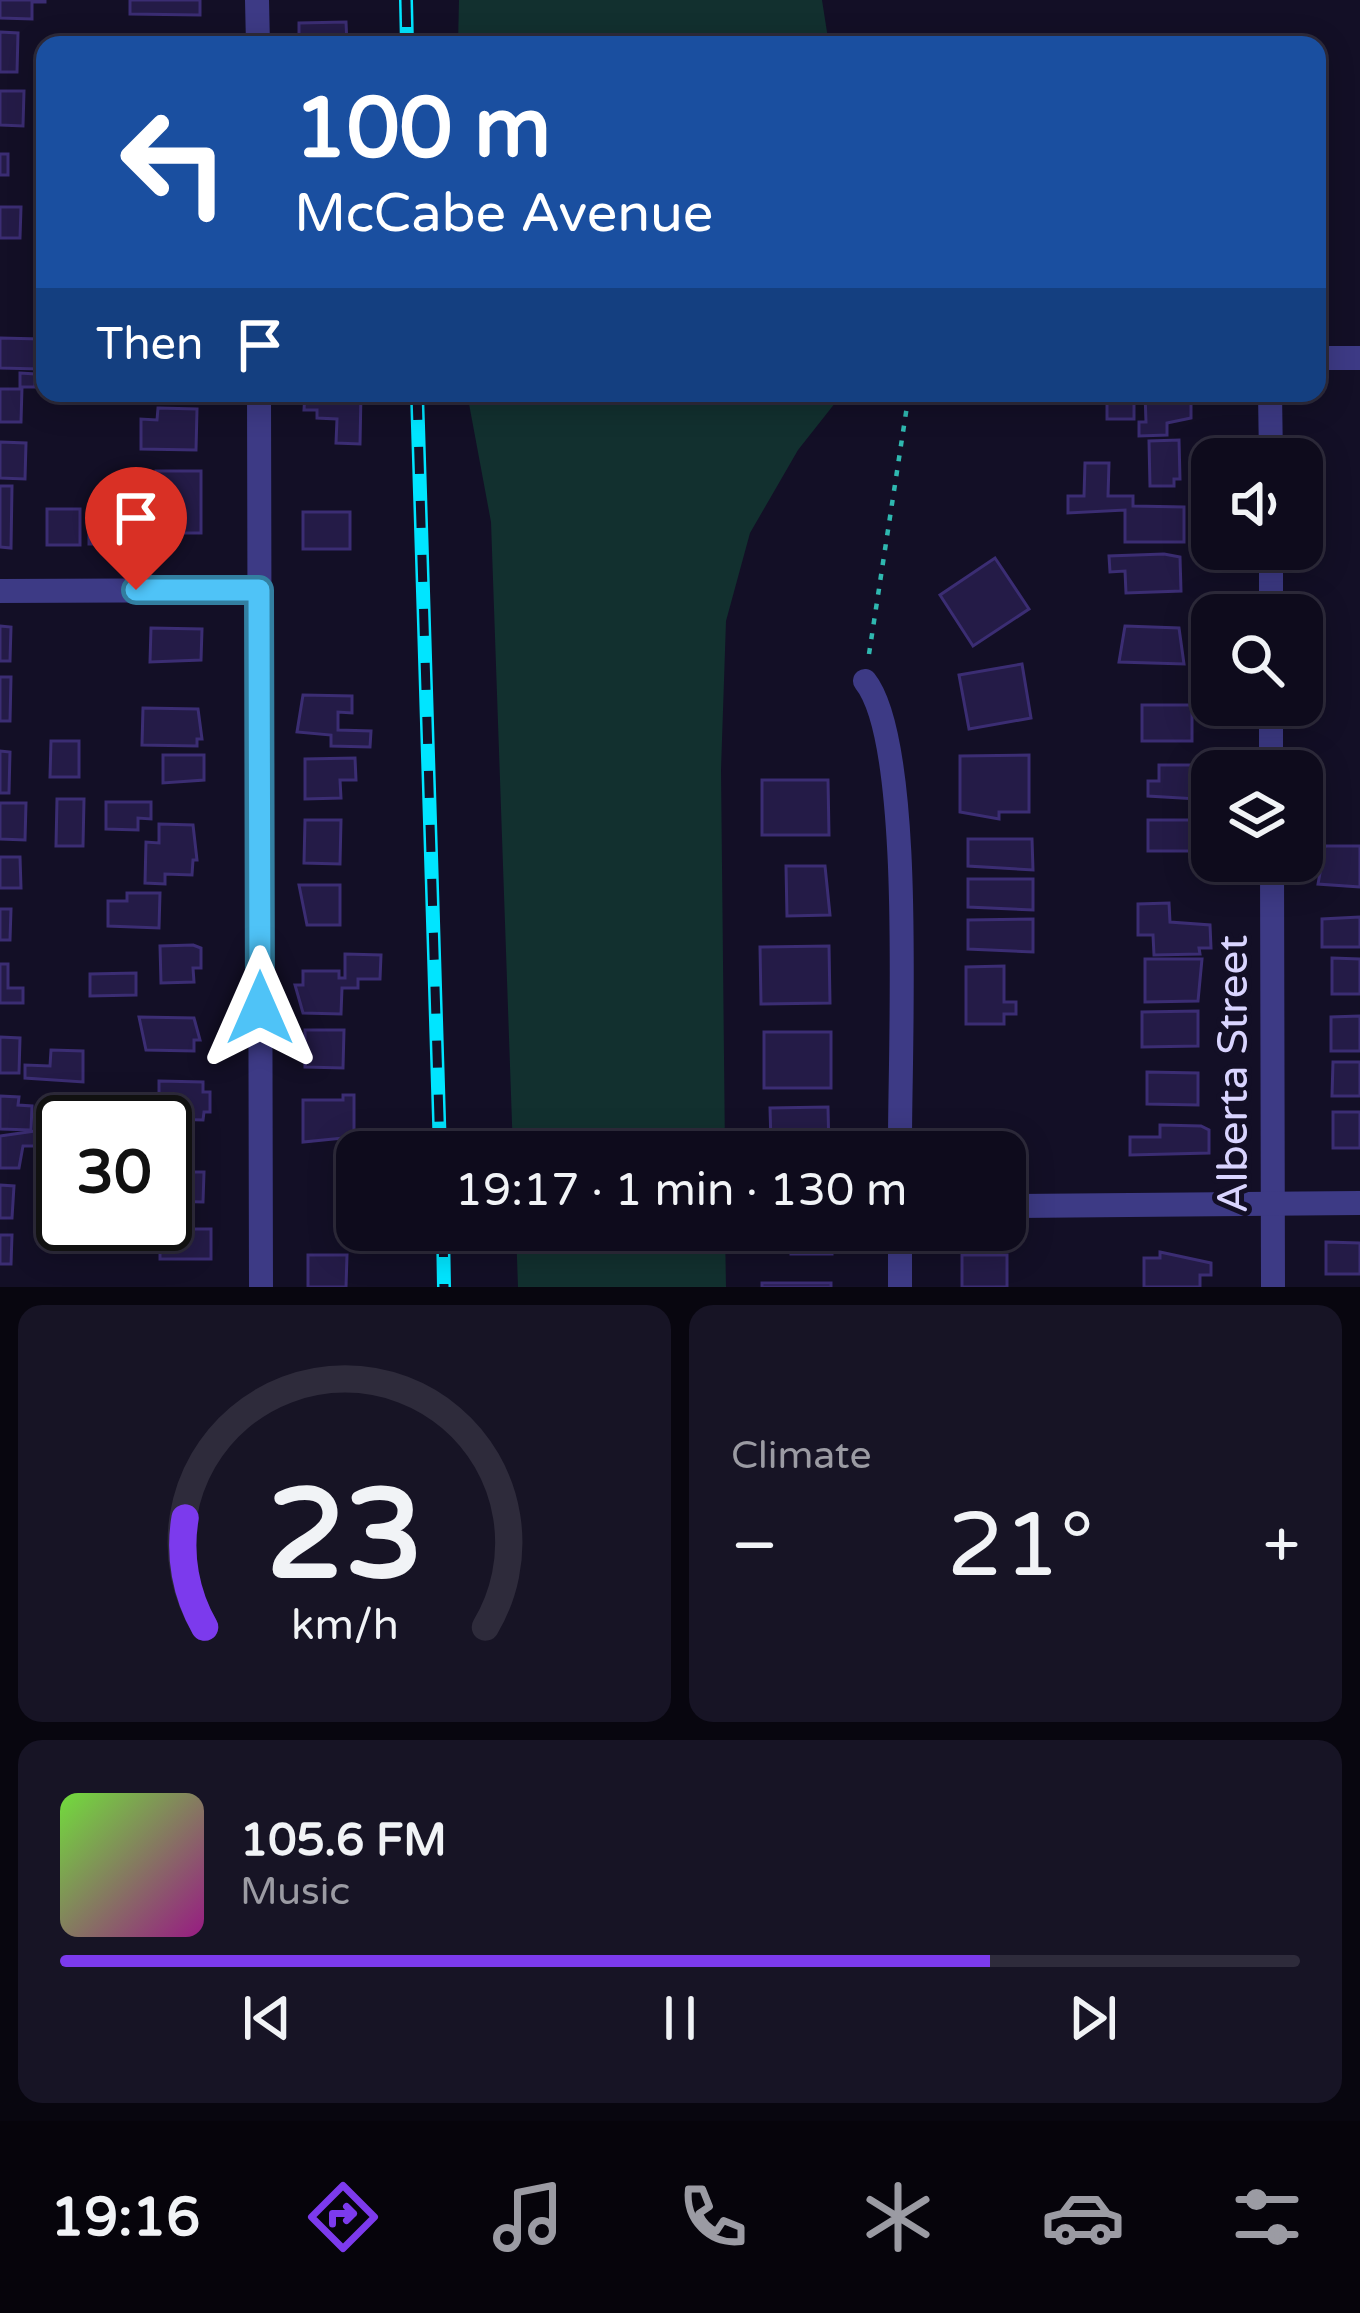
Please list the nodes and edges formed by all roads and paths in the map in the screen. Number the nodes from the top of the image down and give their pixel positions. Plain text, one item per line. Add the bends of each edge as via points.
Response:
1 (257, 0) edge
2 (257, 36) edge
3 (1326, 358) edge
4 (1360, 358) edge
5 (259, 402) edge
6 (908, 402) edge
7 (1270, 402) edge
8 (1270, 438) edge
9 (259, 590) junction
10 (0, 591) edge
11 (865, 682) joint
12 (1271, 882) edge
13 (900, 1131) edge
14 (1360, 1203) edge
15 (1272, 1204) junction
16 (1026, 1206) edge
17 (900, 1251) edge
18 (261, 1287) edge
19 (900, 1287) edge
20 (1273, 1287) edge

1 - 2 street
3 - 4 street
5 - 9 street
6 - 11 path
7 - 8 street
9 - 10 street
9 - 18 street
11 - 13 street via 880,700 895,773
12 - 15 street, Alberta Street
14 - 15 street
15 - 16 street
15 - 20 street, Alberta Street
17 - 19 street

